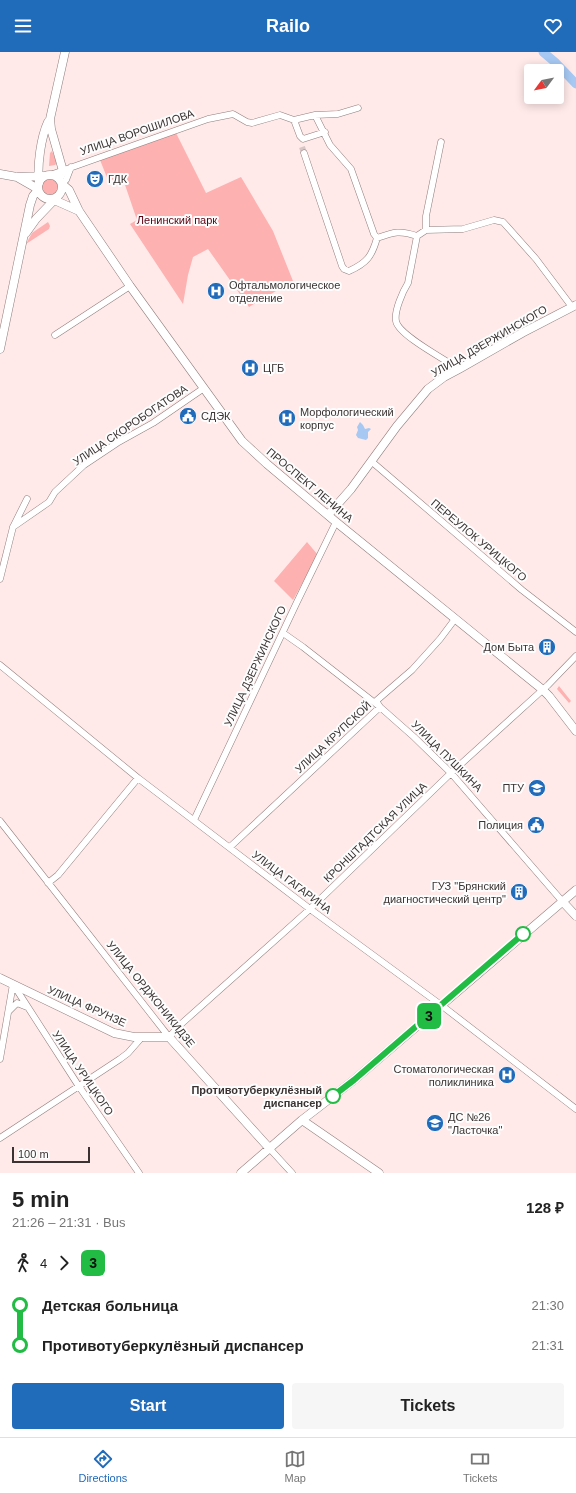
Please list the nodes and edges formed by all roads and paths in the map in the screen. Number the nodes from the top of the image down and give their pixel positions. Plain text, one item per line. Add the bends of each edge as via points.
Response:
1 (66, 52) edge
2 (358, 108) dead end
3 (315, 115) junction
4 (50, 119) junction
5 (294, 120) junction
6 (325, 132) junction
7 (303, 139) junction
8 (441, 142) dead end
9 (71, 167) junction
10 (63, 170) junction
11 (0, 174) edge
12 (18, 177) junction
13 (41, 182) junction
14 (61, 182) junction
15 (55, 199) junction
16 (79, 210) junction
17 (426, 230) junction
18 (417, 236) junction
19 (377, 238) junction
20 (23, 240) junction
21 (130, 286) junction
22 (574, 306) edge
23 (55, 335) dead end
24 (0, 349) edge
25 (459, 369) junction
26 (204, 388) junction
27 (371, 461) junction
28 (27, 499) dead end
29 (328, 515) junction
30 (336, 522) junction
31 (13, 527) junction
32 (0, 579) edge
33 (455, 619) junction
34 (576, 632) edge
35 (283, 633) junction
36 (576, 656) edge
37 (0, 665) edge
38 (543, 690) junction
39 (380, 707) junction
40 (576, 731) edge
41 (451, 773) junction
42 (138, 778) junction
43 (194, 820) junction
44 (0, 821) edge
45 (230, 847) junction
46 (48, 883) junction
47 (576, 890) edge
48 (562, 901) junction
49 (310, 909) junction
50 (576, 916) edge
51 (0, 978) edge
52 (13, 984) junction
53 (441, 1005) junction
54 (27, 1007) junction
55 (8, 1012) junction
56 (169, 1036) junction
57 (142, 1037) junction
58 (0, 1059) edge
59 (78, 1085) junction
60 (576, 1108) edge
61 (302, 1120) junction
62 (0, 1138) edge
63 (270, 1149) junction
64 (139, 1173) edge
65 (241, 1173) edge
66 (292, 1173) edge
67 (379, 1173) edge

1 - 4 main road
2 - 3 street via 338,114
3 - 5 street
3 - 6 street
4 - 10 main road
4 - 13 main road via 46,126 41,152
5 - 7 street
5 - 9 street, УЛИЦА ВОРОШИЛОВА via 280,115 252,123 233,114 208,119
6 - 7 street
6 - 19 street via 330,145 351,169
7 - 19 street via 303,150 344,269 349,271 362,265 373,251
8 - 17 street via 426,216
9 - 10 street, УЛИЦА ВОРОШИЛОВА
9 - 14 street via 66,180
10 - 13 street, УЛИЦА ВОРОШИЛОВА
10 - 14 main road
11 - 12 main road
12 - 13 main road
12 - 13 main road
13 - 14 main road via 55,176
13 - 15 main road via 43,197
13 - 20 main road via 32,198
14 - 15 main road via 61,192
14 - 16 main road, ПРОСПЕКТ ЛЕНИНА via 69,190
15 - 16 main road
15 - 20 main road via 36,219
16 - 21 main road, ПРОСПЕКТ ЛЕНИНА
17 - 18 street
17 - 22 street via 463,229 494,220 503,222
18 - 19 street via 397,231
18 - 25 street via 408,284 396,314 398,328
20 - 24 main road
21 - 23 street
21 - 26 main road, ПРОСПЕКТ ЛЕНИНА
22 - 25 main road, УЛИЦА ДЗЕРЖИНСКОГО
25 - 27 main road, УЛИЦА ДЗЕРЖИНСКОГО via 428,389
26 - 29 main road, ПРОСПЕКТ ЛЕНИНА via 242,441
26 - 31 street, УЛИЦА СКОРОБОГАТОВА via 84,465 55,492 49,502
27 - 29 main road, УЛИЦА ДЗЕРЖИНСКОГО
27 - 34 street, ПЕРЕУЛОК УРИЦКОГО via 522,590
28 - 31 street
29 - 30 main road, ПРОСПЕКТ ЛЕНИНА
30 - 33 main road, ПРОСПЕКТ ЛЕНИНА
30 - 35 street, УЛИЦА ДЗЕРЖИНСКОГО
31 - 32 street
33 - 38 main road, ПРОСПЕКТ ЛЕНИНА
33 - 39 street, УЛИЦА КРУПСКОЙ via 412,670 376,701
35 - 39 street, УЛИЦА ПУШКИНА
35 - 43 street, УЛИЦА ДЗЕРЖИНСКОГО
36 - 38 street, КРОНШТАДТСКАЯ УЛИЦА
37 - 42 street, УЛИЦА ГАГАРИНА
38 - 40 main road, ПРОСПЕКТ ЛЕНИНА
38 - 41 street, КРОНШТАДТСКАЯ УЛИЦА
39 - 41 street, УЛИЦА ПУШКИНА
39 - 45 street, УЛИЦА КРУПСКОЙ
41 - 48 street, УЛИЦА ПУШКИНА
41 - 49 street, КРОНШТАДТСКАЯ УЛИЦА
42 - 43 street, УЛИЦА ГАГАРИНА
42 - 46 street via 58,875
43 - 45 street, УЛИЦА ГАГАРИНА
44 - 46 street, УЛИЦА ОРДЖОНИКИДЗЕ
45 - 49 street, УЛИЦА ГАГАРИНА
46 - 56 street, УЛИЦА ОРДЖОНИКИДЗЕ
47 - 48 main road
48 - 50 main road, УЛИЦА ПУШКИНА
48 - 53 main road
49 - 53 street, УЛИЦА ГАГАРИНА
49 - 56 street, КРОНШТАДТСКАЯ УЛИЦА
51 - 52 main road, УЛИЦА ФРУНЗЕ
52 - 54 street, УЛИЦА УРИЦКОГО
52 - 55 street
52 - 57 main road, УЛИЦА ФРУНЗЕ via 114,1033
53 - 60 street, УЛИЦА ГАГАРИНА
53 - 61 main road via 354,1080
54 - 55 street via 17,1003
54 - 59 street, УЛИЦА УРИЦКОГО
55 - 58 street
56 - 57 main road, УЛИЦА ФРУНЗЕ
56 - 63 main road, УЛИЦА ОРДЖОНИКИДЗЕ
57 - 59 street via 128,1053
59 - 62 street
59 - 64 street, УЛИЦА УРИЦКОГО
61 - 63 main road
61 - 67 main road
63 - 65 main road
63 - 66 street, УЛИЦА ОРДЖОНИКИДЗЕ

